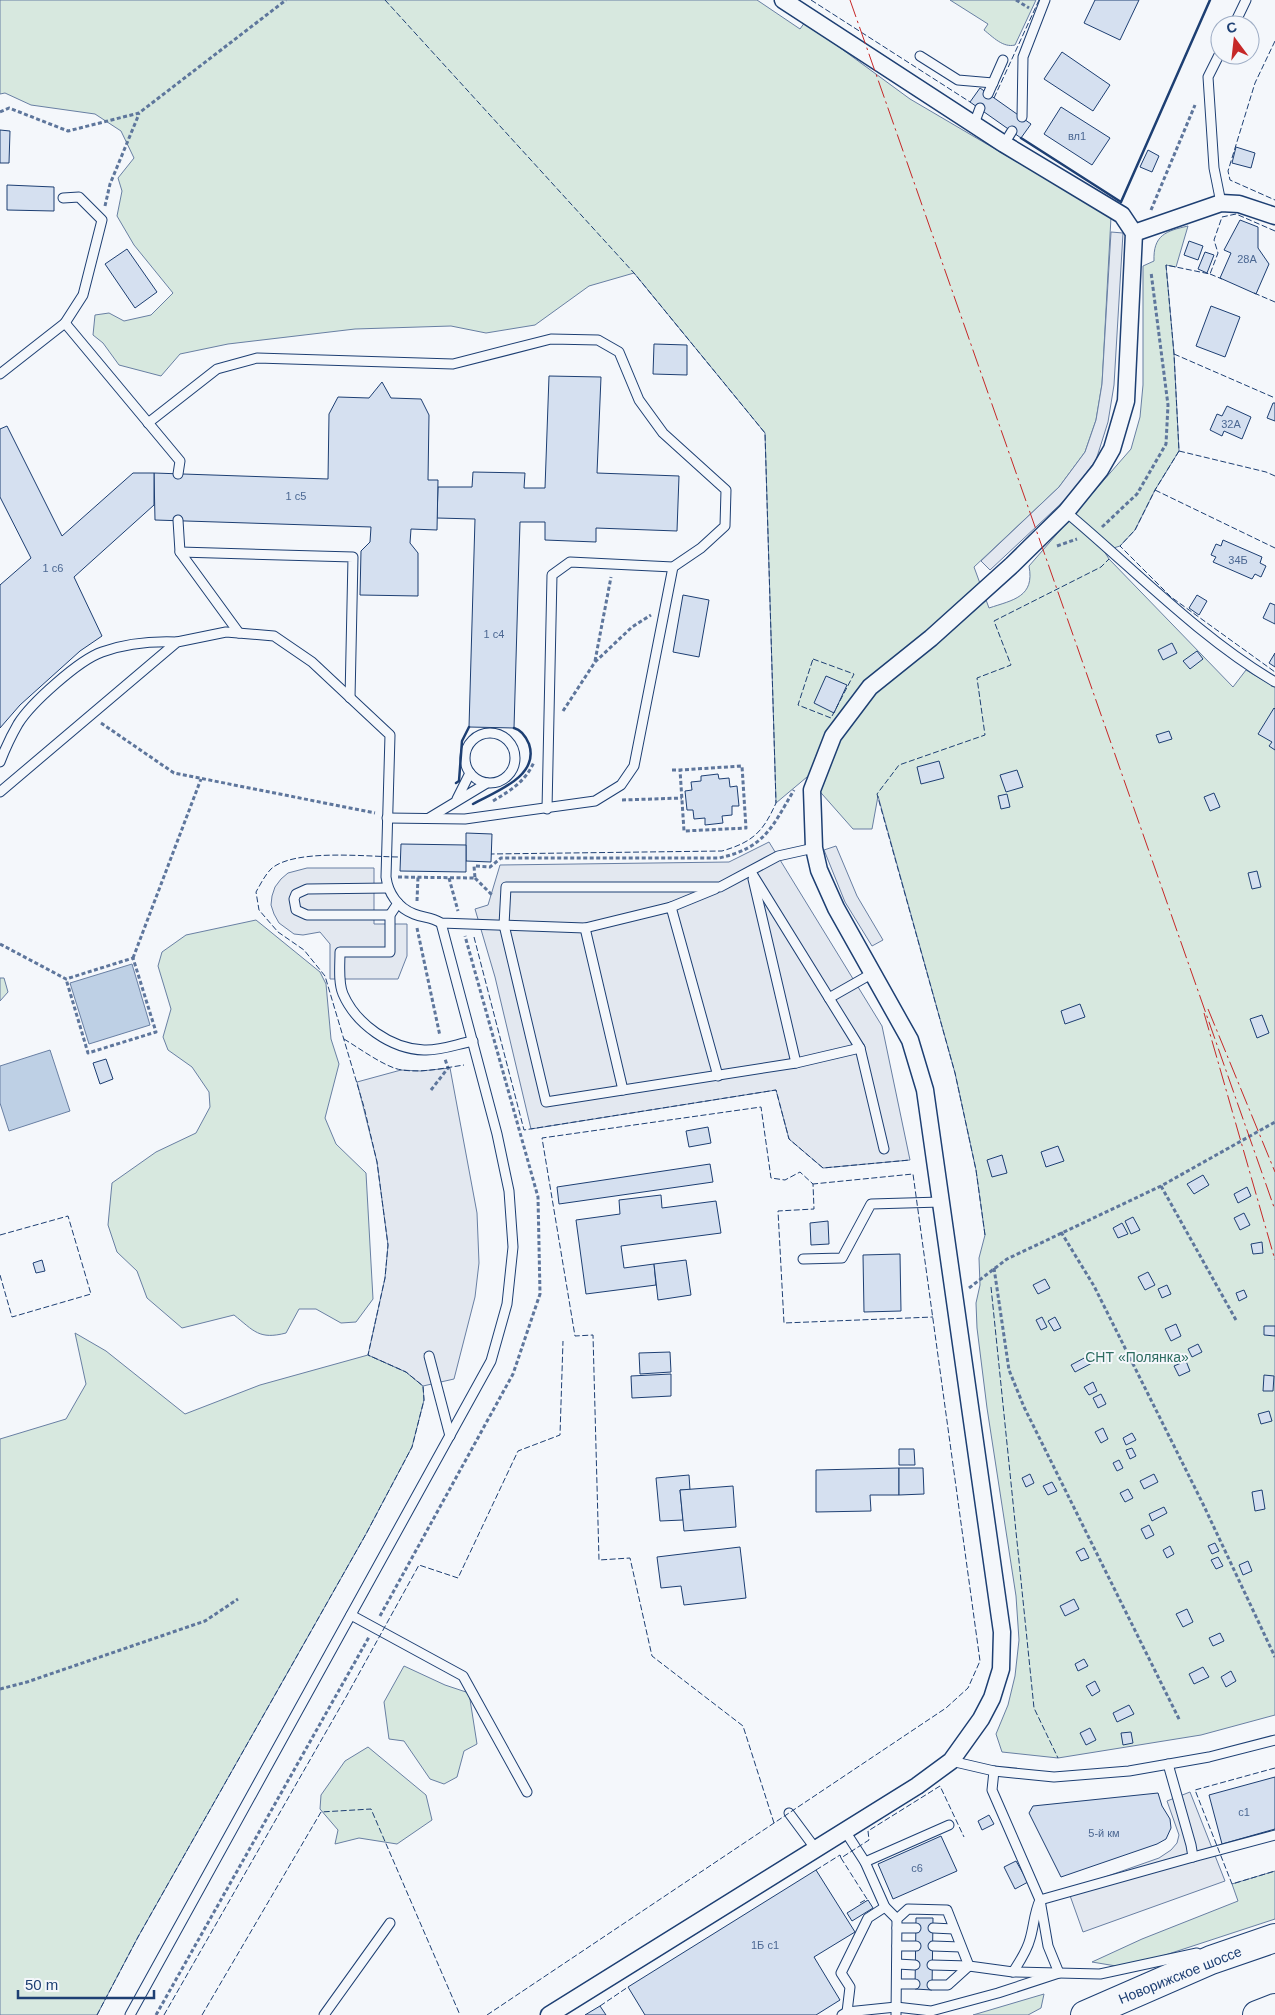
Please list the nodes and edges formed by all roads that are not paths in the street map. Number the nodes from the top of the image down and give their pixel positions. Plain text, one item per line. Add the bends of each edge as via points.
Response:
1 (783, 0) edge
2 (1045, 0) edge
3 (1246, 0) edge
4 (1239, 15) edge
5 (920, 56) dead end
6 (1003, 60) dead end
7 (1214, 65) edge
8 (993, 83) junction
9 (988, 94) dead end
10 (1022, 117) dead end
11 (63, 198) dead end
12 (1221, 203) junction
13 (1275, 216) edge
14 (1134, 233) junction
15 (65, 324) junction
16 (0, 374) edge
17 (148, 423) junction
18 (178, 474) dead end
19 (1066, 512) junction
20 (178, 520) dead end
21 (180, 552) junction
22 (672, 567) junction
23 (238, 633) junction
24 (177, 642) junction
25 (1275, 682) edge
26 (350, 698) junction
27 (0, 762) edge
28 (470, 772) junction
29 (486, 782) junction
30 (0, 792) edge
31 (457, 801) junction
32 (547, 809) junction
33 (387, 817) junction
34 (429, 818) junction
35 (814, 848) junction
36 (751, 872) junction
37 (720, 887) junction
38 (388, 888) junction
39 (398, 903) junction
40 (671, 907) junction
41 (390, 914) junction
42 (441, 923) junction
43 (504, 925) junction
44 (584, 928) junction
45 (873, 973) junction
46 (829, 998) junction
47 (473, 1041) junction
48 (860, 1048) junction
49 (796, 1063) junction
50 (718, 1076) junction
51 (623, 1090) junction
52 (884, 1149) dead end
53 (941, 1202) junction
54 (803, 1259) dead end
55 (429, 1356) dead end
56 (450, 1436) junction
57 (350, 1615) junction
58 (1275, 1740) edge
59 (951, 1761) junction
60 (1168, 1764) junction
61 (994, 1771) junction
62 (527, 1792) dead end
63 (789, 1813) dead end
64 (949, 1825) dead end
65 (845, 1831) junction
66 (1275, 1835) edge
67 (815, 1848) junction
68 (1193, 1857) junction
69 (865, 1862) junction
70 (1040, 1900) junction
71 (885, 1907) junction
72 (390, 1923) dead end
73 (897, 1923) junction
74 (916, 1928) dead end
75 (933, 1928) dead end
76 (954, 1929) junction
77 (1275, 1937) edge
78 (897, 1946) junction
79 (916, 1946) dead end
80 (933, 1946) dead end
81 (961, 1947) junction
82 (897, 1964) junction
83 (915, 1965) dead end
84 (932, 1965) dead end
85 (969, 1966) junction
86 (1013, 1972) junction
87 (1059, 1973) junction
88 (896, 1984) junction
89 (915, 1984) dead end
90 (932, 1985) dead end
91 (1275, 2008) edge
92 (896, 2011) edge
93 (844, 2014) edge
94 (130, 2015) edge
95 (324, 2015) edge
96 (549, 2015) edge
97 (1086, 2015) edge
98 (1257, 2015) edge

1 - 14 street via 977,116 1122,215
2 - 10 lane via 1023,57
3 - 4 lane
5 - 8 lane via 958,80
6 - 8 lane
7 - 12 lane via 1208,77 1214,168
8 - 9 lane
11 - 15 lane via 79,197 102,220 83,294
12 - 13 street via 1239,204
12 - 14 street
14 - 19 street via 1126,402 1112,449 1100,470
15 - 16 lane
15 - 17 lane
17 - 18 lane via 180,461
17 - 22 lane via 217,369 257,358 453,364 551,339 598,340 619,352 639,400 663,433 726,490 725,526 702,548
19 - 25 lane via 1177,611
19 - 35 street via 1012,566 870,687 838,729 812,790
20 - 21 lane
21 - 23 lane
21 - 26 lane via 353,557
22 - 32 lane via 634,766 621,785 595,802
22 - 32 lane via 570,562 552,575
23 - 24 lane via 226,632
23 - 26 lane via 274,636 312,662
24 - 27 lane via 150,641 124,646 100,652 81,663 32,706 19,723
24 - 30 lane
26 - 33 lane via 390,735
28 - 29 lane
28 - 29 lane via 466,754 475,738 484,733 504,736 515,752 512,771 496,782
28 - 31 lane
29 - 31 lane
31 - 34 lane
32 - 34 lane via 465,819
33 - 34 lane
33 - 38 lane
35 - 36 lane via 778,856
35 - 45 street via 819,870 836,908
36 - 37 lane
36 - 46 lane
36 - 49 lane
37 - 40 lane
37 - 43 lane via 506,887
38 - 39 lane
38 - 41 lane via 306,889 296,894 294,905 296,910 307,915
39 - 41 lane
39 - 42 lane via 416,915 431,917
40 - 44 lane
40 - 50 lane
41 - 47 lane via 390,952 340,952 342,992 355,1014 373,1030 403,1047 424,1050
42 - 43 lane
42 - 47 lane
43 - 44 lane
43 - 51 lane via 546,1102
44 - 51 lane
45 - 46 lane
45 - 53 street via 910,1040 925,1090
46 - 48 lane
47 - 56 lane via 509,1191 513,1247 507,1304 491,1361
48 - 49 lane
48 - 52 lane
49 - 50 lane
50 - 51 lane
53 - 54 lane via 872,1204 842,1258
53 - 59 street via 1002,1632 1000,1669 992,1698 981,1720
55 - 56 lane
56 - 57 lane
57 - 62 lane via 463,1676
57 - 94 lane
58 - 60 lane
59 - 61 lane
59 - 65 street
60 - 61 lane via 1054,1778
60 - 68 lane
61 - 70 lane via 992,1790
63 - 67 lane
64 - 69 lane
65 - 67 street
65 - 69 lane
66 - 68 lane
67 - 96 street
68 - 70 lane
69 - 71 lane
70 - 86 lane via 1027,1949
70 - 87 lane via 1048,1946
71 - 73 lane
71 - 93 lane via 868,1918 841,1973 850,1987
72 - 95 lane
73 - 74 lane
73 - 76 lane via 908,1910 946,1910
73 - 78 lane
75 - 76 lane
76 - 81 lane
77 - 87 lane via 1100,1974
77 - 97 highway, Новорижское шоссе via 1212,1960
78 - 79 lane
78 - 82 lane
80 - 81 lane
81 - 85 lane
82 - 83 lane
82 - 88 lane
84 - 85 lane
85 - 86 lane
85 - 90 lane via 948,1985
86 - 87 lane
87 - 92 lane via 998,1994 932,2011
88 - 89 lane
88 - 92 lane
91 - 98 highway
92 - 93 lane

